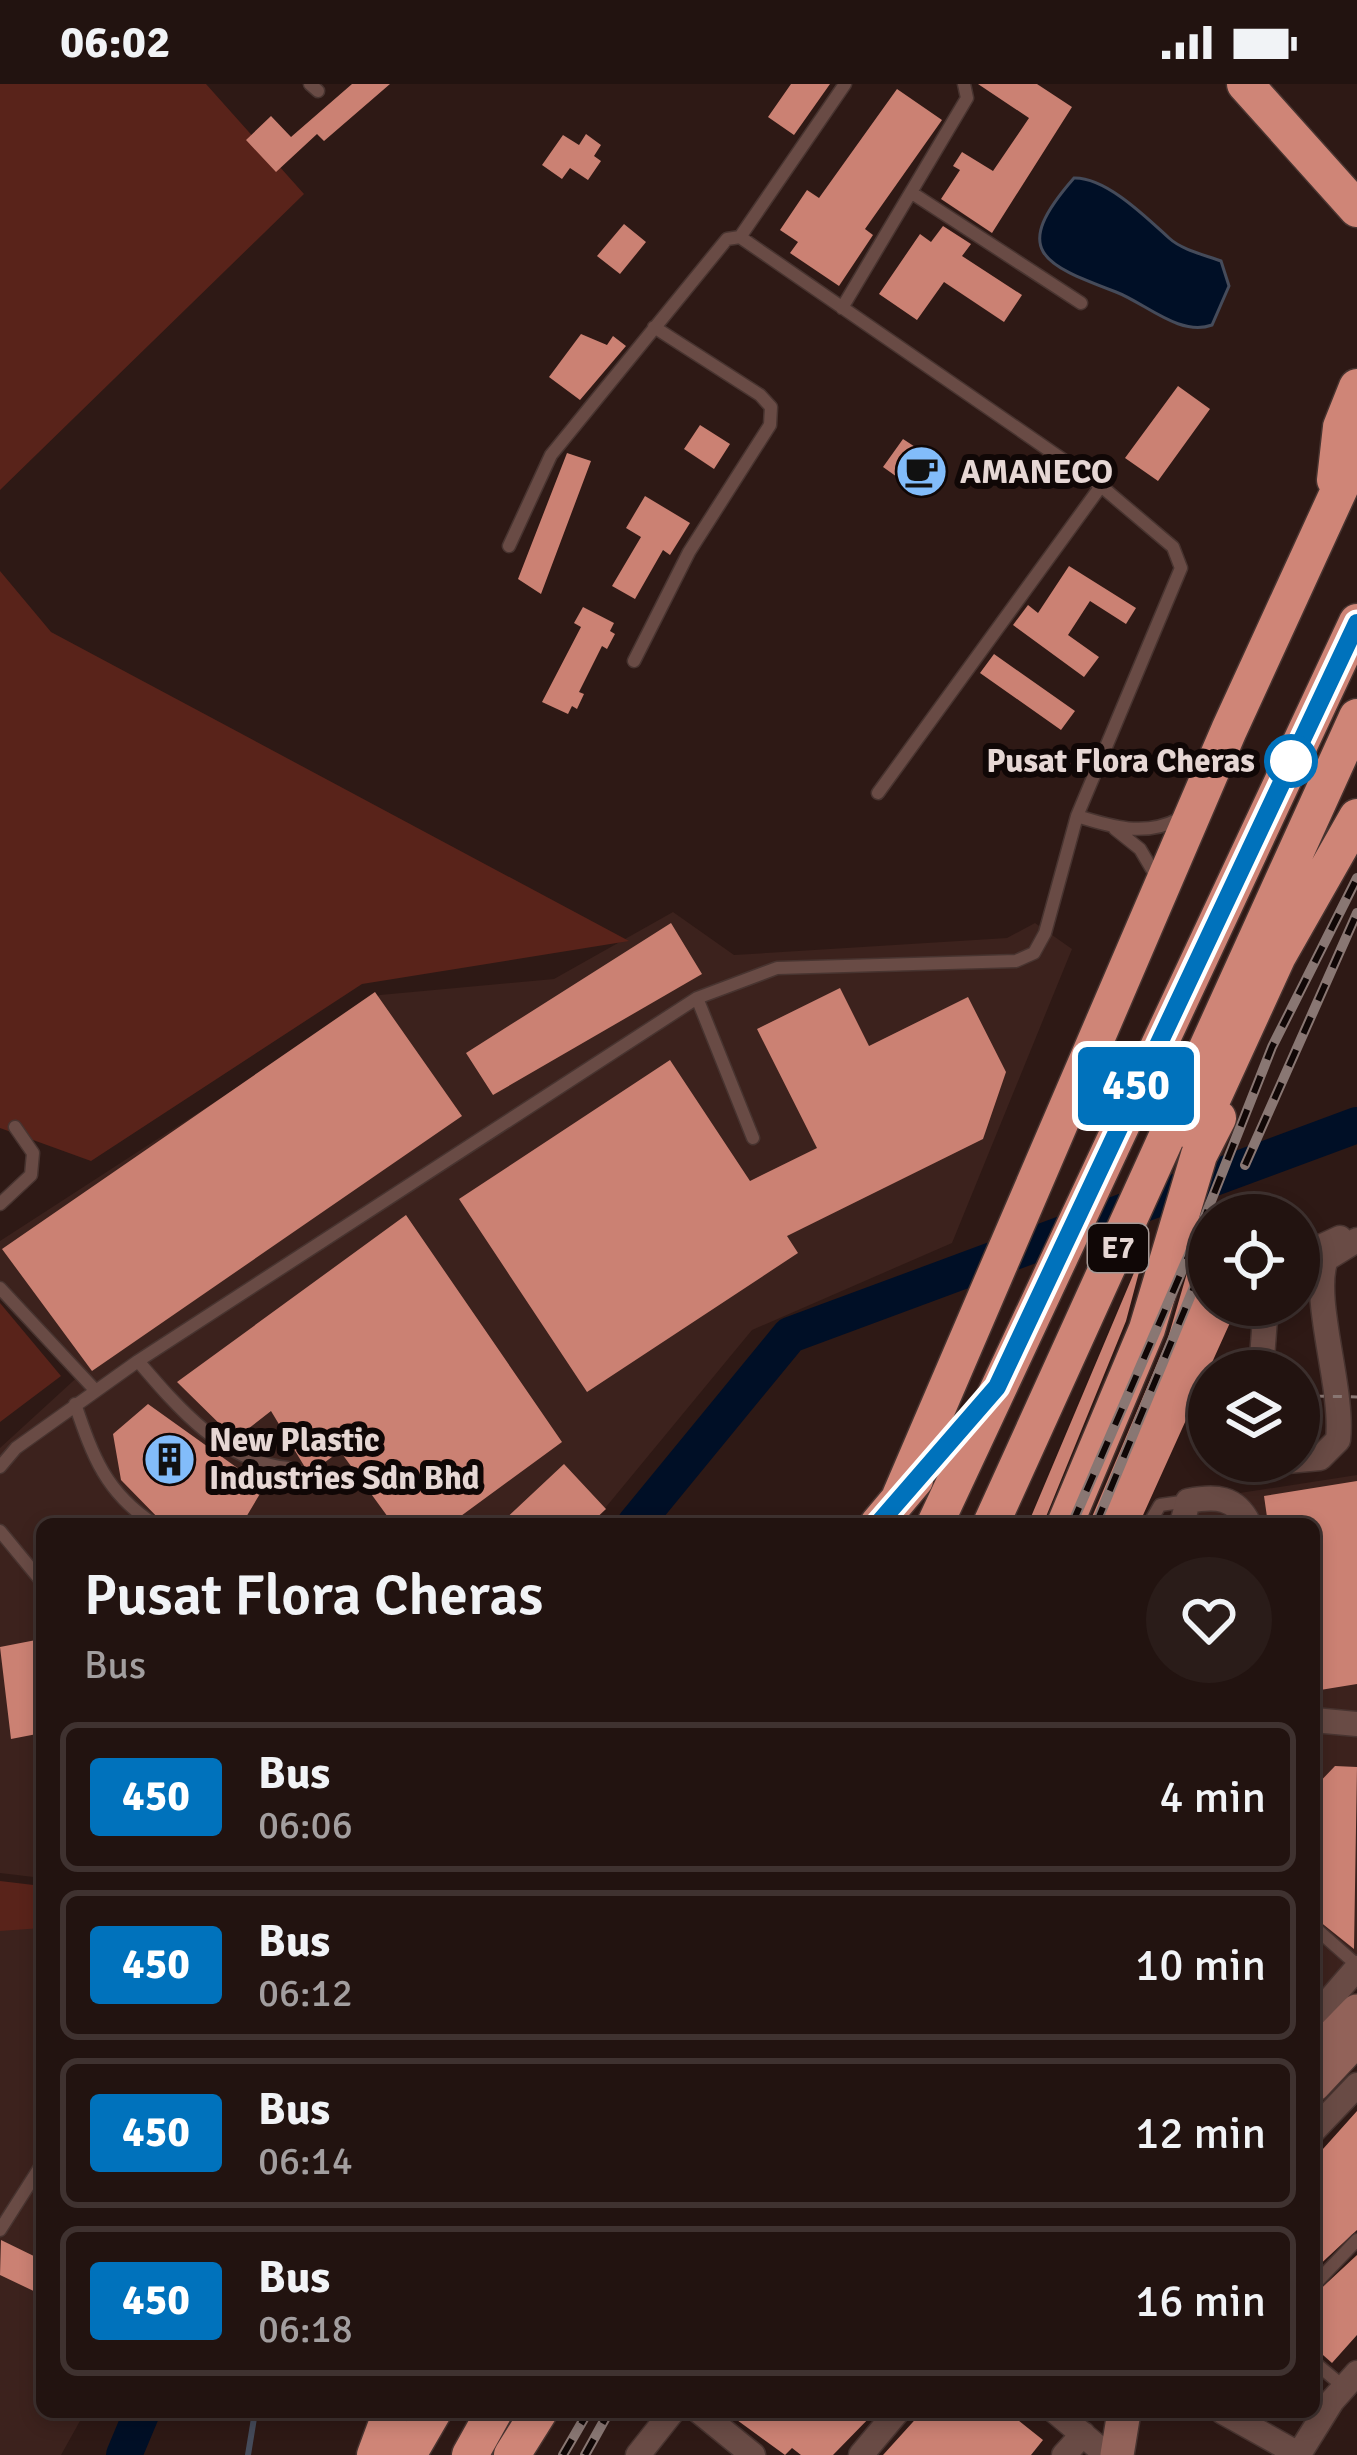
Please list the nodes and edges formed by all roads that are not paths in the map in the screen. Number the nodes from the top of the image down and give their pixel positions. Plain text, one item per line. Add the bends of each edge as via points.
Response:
1 (845, 84) edge
2 (964, 84) edge
3 (1245, 84) edge
4 (912, 193) junction
5 (1357, 209) edge
6 (740, 237) junction
7 (1081, 303) dead end
8 (842, 308) junction
9 (654, 327) junction
10 (1357, 387) edge
11 (1357, 452) edge
12 (1101, 487) junction
13 (1332, 502) junction
14 (509, 546) dead end
15 (1357, 622) edge
16 (634, 661) dead end
17 (1357, 717) edge
18 (878, 794) dead end
19 (1200, 802) junction
20 (1077, 815) junction
21 (1357, 818) edge
22 (1114, 828) junction
23 (1357, 853) edge
24 (1158, 904) junction
25 (698, 998) junction
26 (15, 1127) dead end
27 (753, 1138) dead end
28 (1200, 1141) junction
29 (0, 1204) edge
30 (1357, 1230) edge
31 (1357, 1240) edge
32 (1320, 1247) edge
33 (0, 1288) edge
34 (1320, 1310) edge
35 (1326, 1314) junction
36 (138, 1361) junction
37 (997, 1387) junction
38 (96, 1390) junction
39 (75, 1404) junction
40 (1320, 1458) edge
41 (0, 1467) edge
42 (288, 1468) dead end
43 (889, 1510) edge
44 (1185, 1513) edge
45 (145, 1518) edge
46 (938, 1518) edge
47 (994, 1518) edge
48 (1010, 1518) edge
49 (1068, 1518) edge
50 (1151, 1518) edge
51 (1244, 1518) edge
52 (0, 1531) edge
53 (36, 1575) edge
54 (1320, 1721) edge
55 (1357, 1724) edge
56 (1320, 1737) edge
57 (1357, 1740) edge
58 (1320, 1932) edge
59 (1357, 1966) edge
60 (1320, 2011) edge
61 (1357, 2011) edge
62 (1357, 2039) edge
63 (1320, 2050) edge
64 (1320, 2078) edge
65 (1357, 2085) edge
66 (1320, 2124) edge
67 (36, 2173) edge
68 (0, 2230) edge
69 (1357, 2240) edge
70 (1320, 2279) edge
71 (1320, 2365) edge
72 (1350, 2380) edge
73 (390, 2418) edge
74 (430, 2418) edge
75 (491, 2418) edge
76 (535, 2418) edge
77 (667, 2418) edge
78 (707, 2418) edge
79 (892, 2418) edge
80 (1063, 2418) edge
81 (1123, 2418) edge
82 (1234, 2418) edge
83 (1082, 2434) junction
84 (375, 2455) edge
85 (408, 2455) edge
86 (470, 2455) edge
87 (512, 2455) edge
88 (638, 2455) edge
89 (753, 2455) edge
90 (861, 2455) edge
91 (1064, 2455) edge
92 (1107, 2455) edge
93 (1117, 2455) edge
94 (1299, 2455) edge

1 - 6 lane
2 - 4 lane via 968,98
3 - 5 highway
4 - 7 lane
4 - 8 lane
6 - 8 lane
6 - 9 lane via 727,239
8 - 12 lane
9 - 14 lane via 551,455
9 - 16 lane via 760,395 771,407 770,425 688,552
10 - 13 highway via 1341,427
11 - 13 highway
12 - 18 lane
12 - 20 lane via 1173,547 1181,568
13 - 19 highway
15 - 37 highway, E7
17 - 47 highway, E7
19 - 22 lane via 1176,823
19 - 24 highway
20 - 22 lane
20 - 25 lane via 1045,933 1034,953 1016,962 778,968
21 - 28 highway via 1278,956
22 - 24 lane via 1156,873
23 - 28 highway
24 - 43 highway
25 - 27 lane
25 - 36 lane
26 - 29 lane via 33,1153 31,1175
28 - 48 highway
28 - 49 highway via 1147,1329
30 - 32 street
31 - 35 street via 1326,1259
33 - 38 lane
34 - 35 street
35 - 40 street via 1341,1417 1338,1440
36 - 38 lane
36 - 42 lane via 235,1453
37 - 43 highway
37 - 46 highway, E7
38 - 39 lane
39 - 41 lane
39 - 45 lane via 98,1472
44 - 50 lane via 1154,1509
44 - 51 street via 1213,1496
52 - 53 lane
54 - 55 street
56 - 57 street
58 - 59 lane
59 - 60 street
61 - 63 street
62 - 64 street
65 - 66 street
67 - 68 lane
69 - 70 lane
71 - 72 lane
72 - 94 street
73 - 84 highway
74 - 85 highway
75 - 86 highway
76 - 87 highway
77 - 88 street
78 - 89 street
79 - 90 street
80 - 83 street
81 - 93 street
82 - 94 street
83 - 91 street
83 - 92 street

